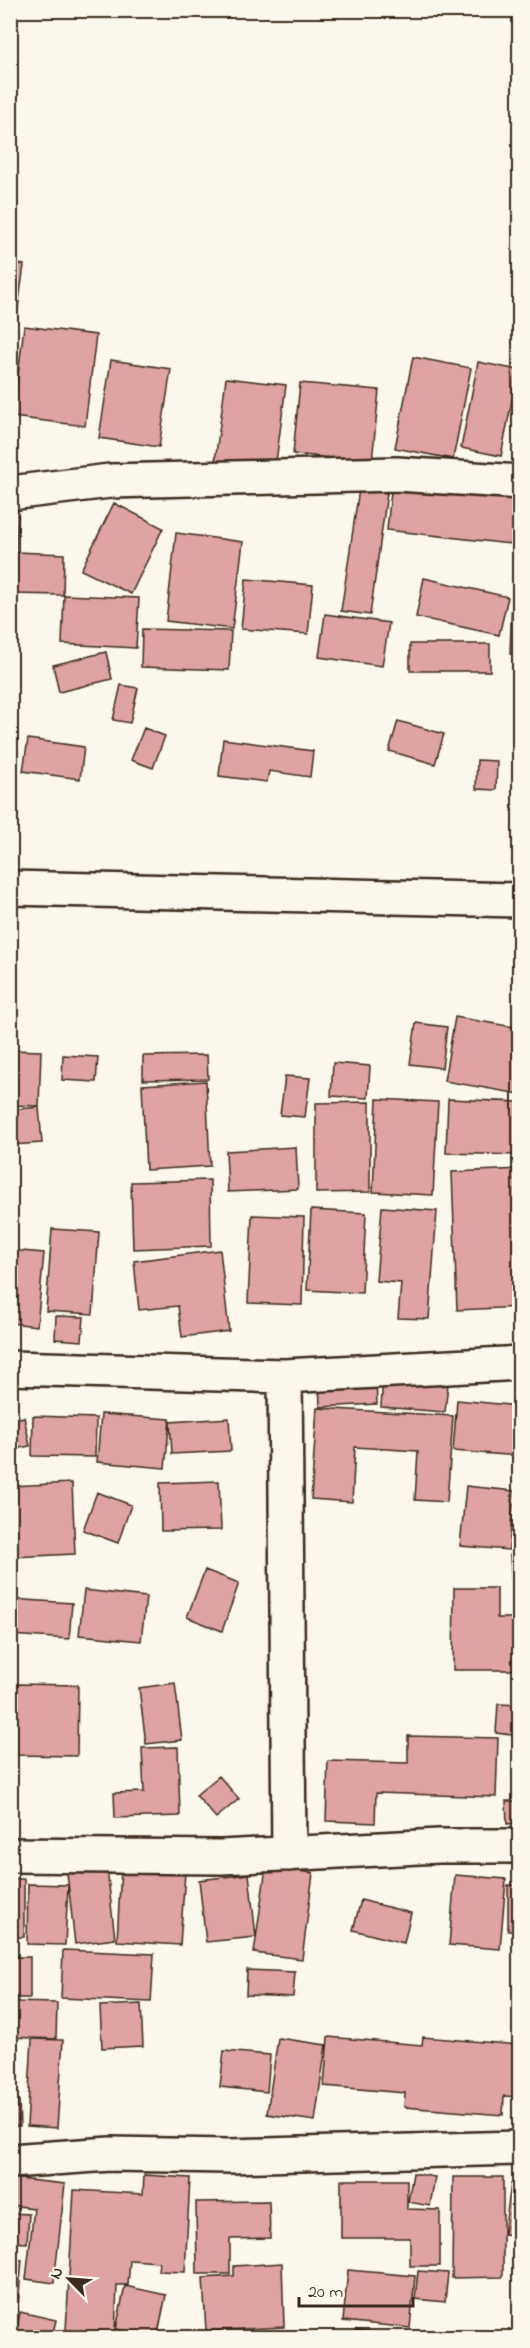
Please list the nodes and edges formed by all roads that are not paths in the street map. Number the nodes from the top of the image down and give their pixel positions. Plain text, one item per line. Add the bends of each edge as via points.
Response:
1 (519, 482) edge
2 (10, 493) edge
3 (10, 888) edge
4 (519, 900) edge
5 (519, 1363) edge
6 (10, 1368) edge
7 (285, 1376) junction
8 (519, 1845) edge
9 (289, 1854) junction
10 (10, 1855) edge
11 (519, 2148) edge
12 (10, 2161) edge

1 - 2 street via 397,474 110,481
3 - 4 street
5 - 7 street
6 - 7 street
7 - 9 street
8 - 9 street
9 - 10 street
11 - 12 street via 229,2156 110,2154

